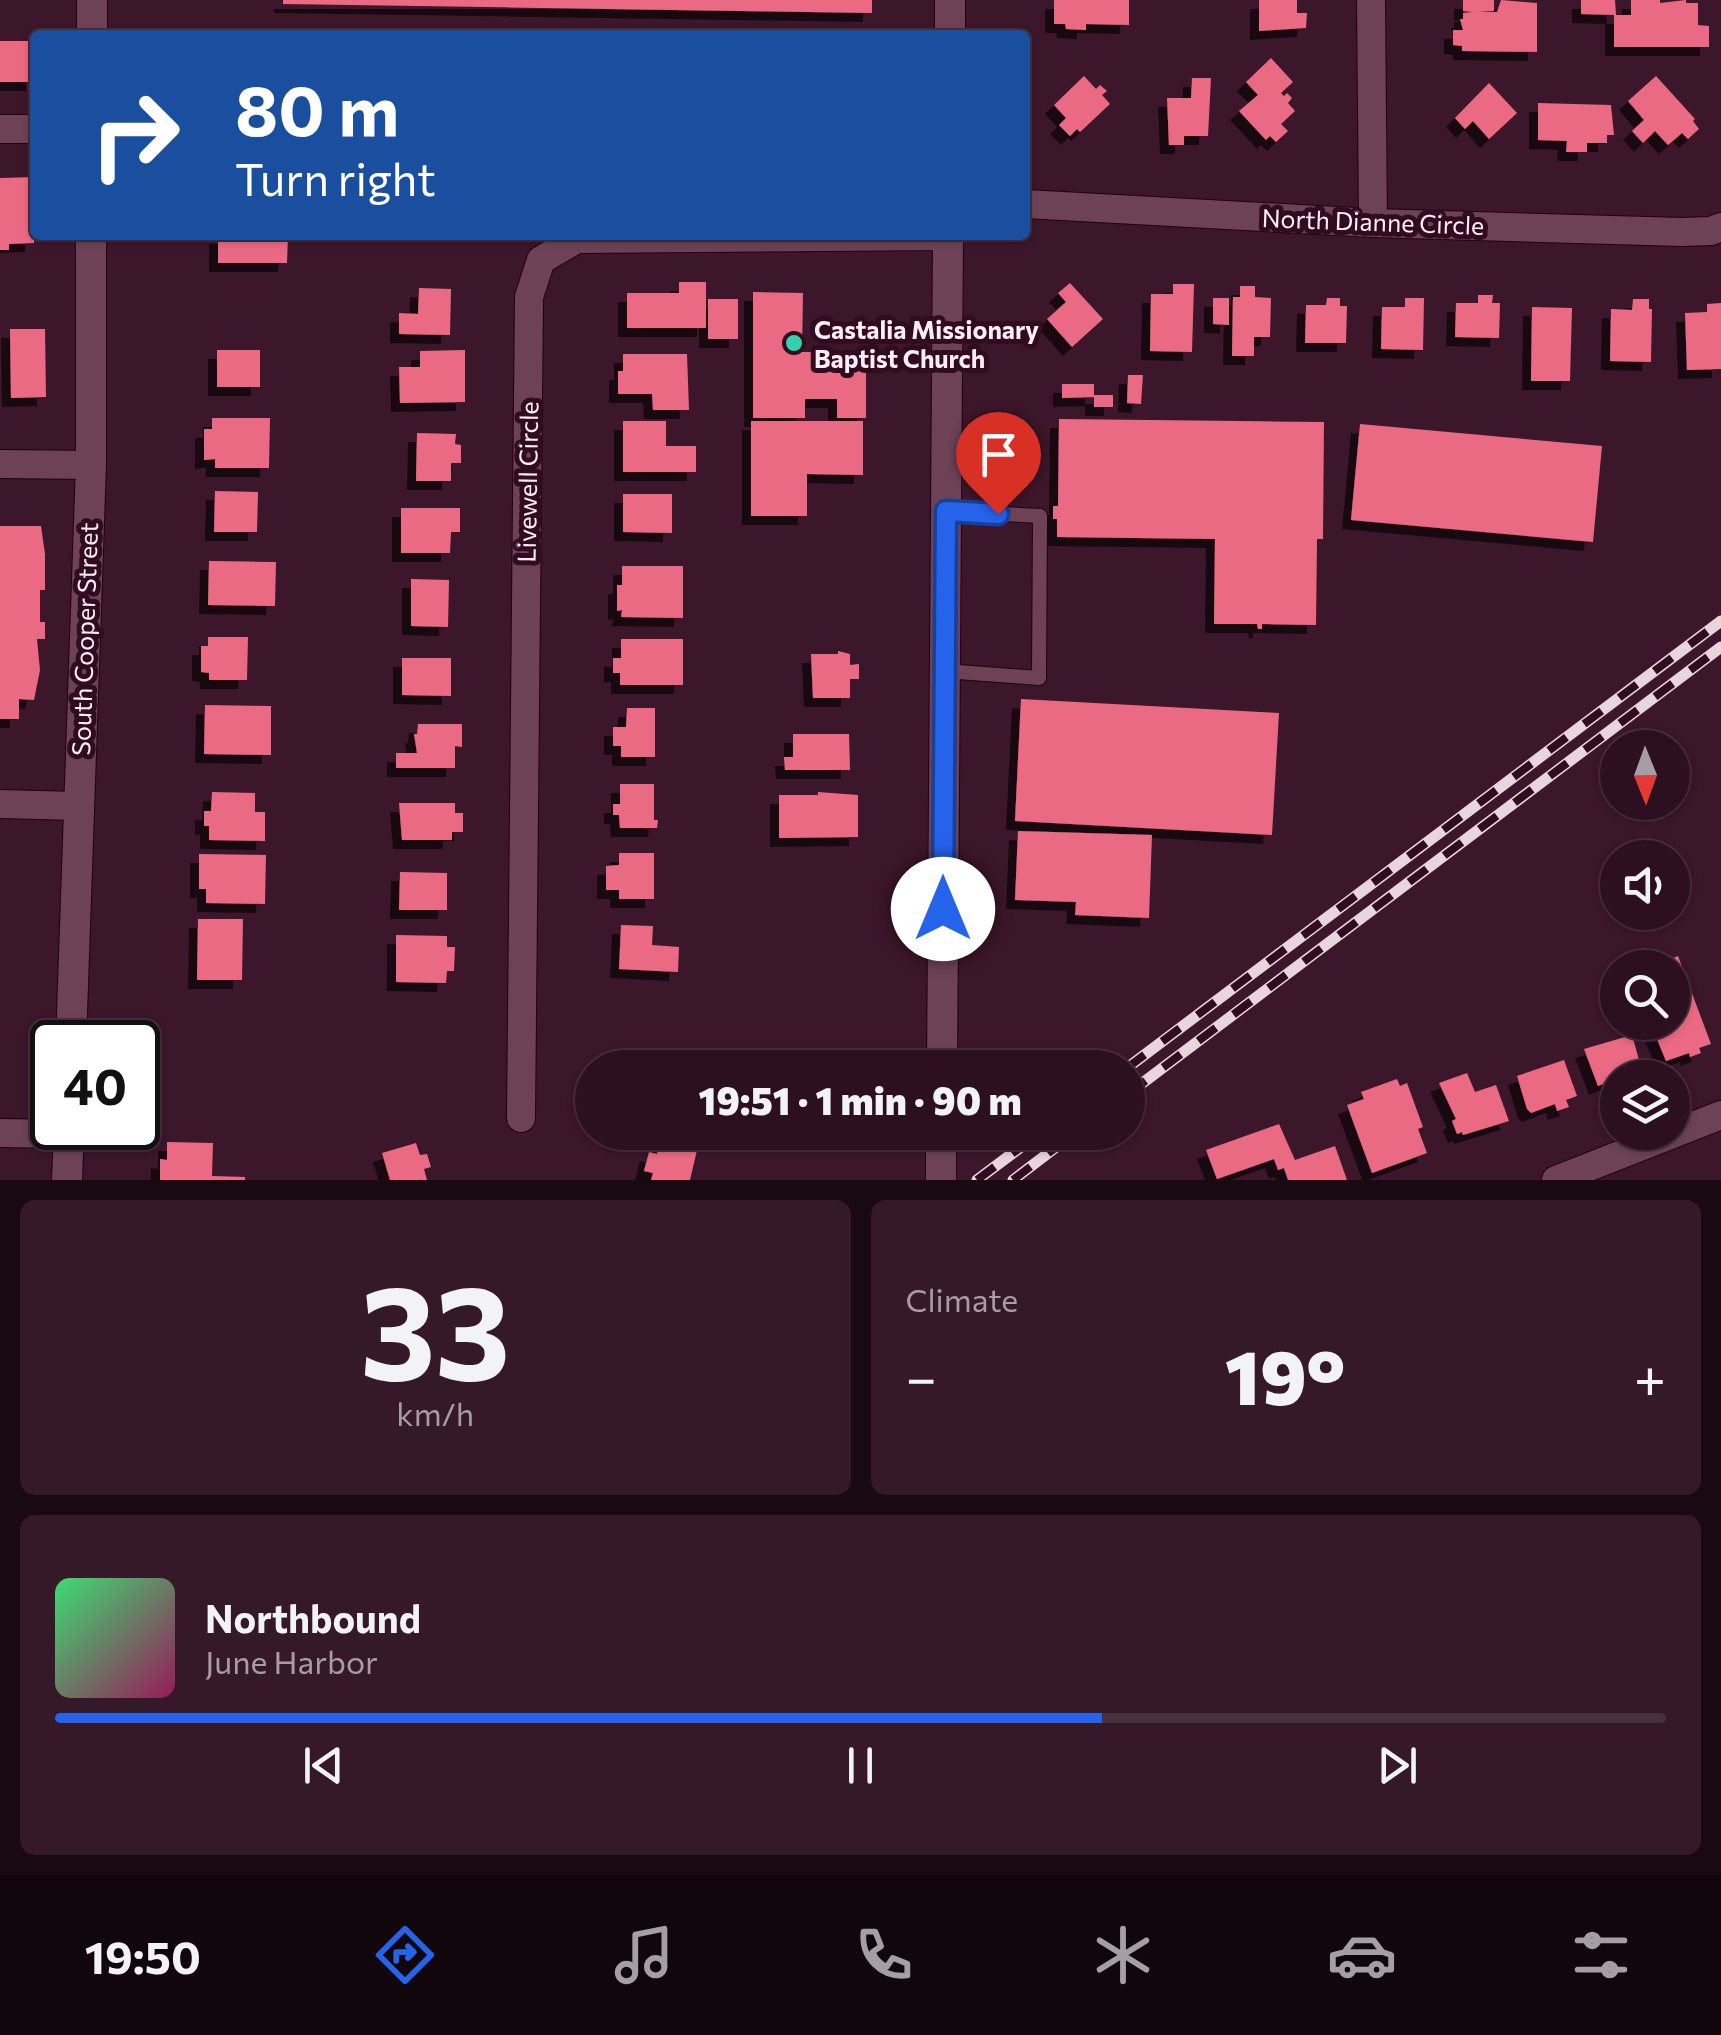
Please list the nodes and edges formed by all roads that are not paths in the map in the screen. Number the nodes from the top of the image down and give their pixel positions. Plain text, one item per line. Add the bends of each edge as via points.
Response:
1 (92, 0) edge
2 (950, 0) edge
3 (1371, 0) edge
4 (92, 30) edge
5 (950, 30) edge
6 (0, 129) edge
7 (30, 129) edge
8 (1030, 204) edge
9 (1373, 223) junction
10 (1721, 227) edge
11 (91, 240) edge
12 (574, 240) edge
13 (948, 240) edge
14 (0, 464) edge
15 (90, 465) junction
16 (946, 511) junction
17 (945, 671) junction
18 (0, 804) edge
19 (78, 806) junction
20 (72, 1020) edge
21 (942, 1050) edge
22 (1721, 1115) edge
23 (521, 1118) dead end
24 (30, 1133) edge
25 (0, 1134) edge
26 (68, 1150) edge
27 (941, 1150) edge
28 (67, 1180) edge
29 (941, 1180) edge
30 (1556, 1180) edge

1 - 4 street
2 - 5 street
3 - 9 street
6 - 7 street
8 - 9 street, North Dianne Circle
9 - 10 street, North Dianne Circle via 1682,232
11 - 15 street, South Cooper Street
12 - 23 street, Livewell Circle via 541,260 529,297
13 - 16 street
14 - 15 street
15 - 19 street, South Cooper Street
16 - 17 street
16 - 17 lane via 1040,516 1040,645 1038,678
17 - 21 street
18 - 19 street
19 - 20 street, South Cooper Street
22 - 30 street
24 - 25 street
26 - 28 street
27 - 29 street

